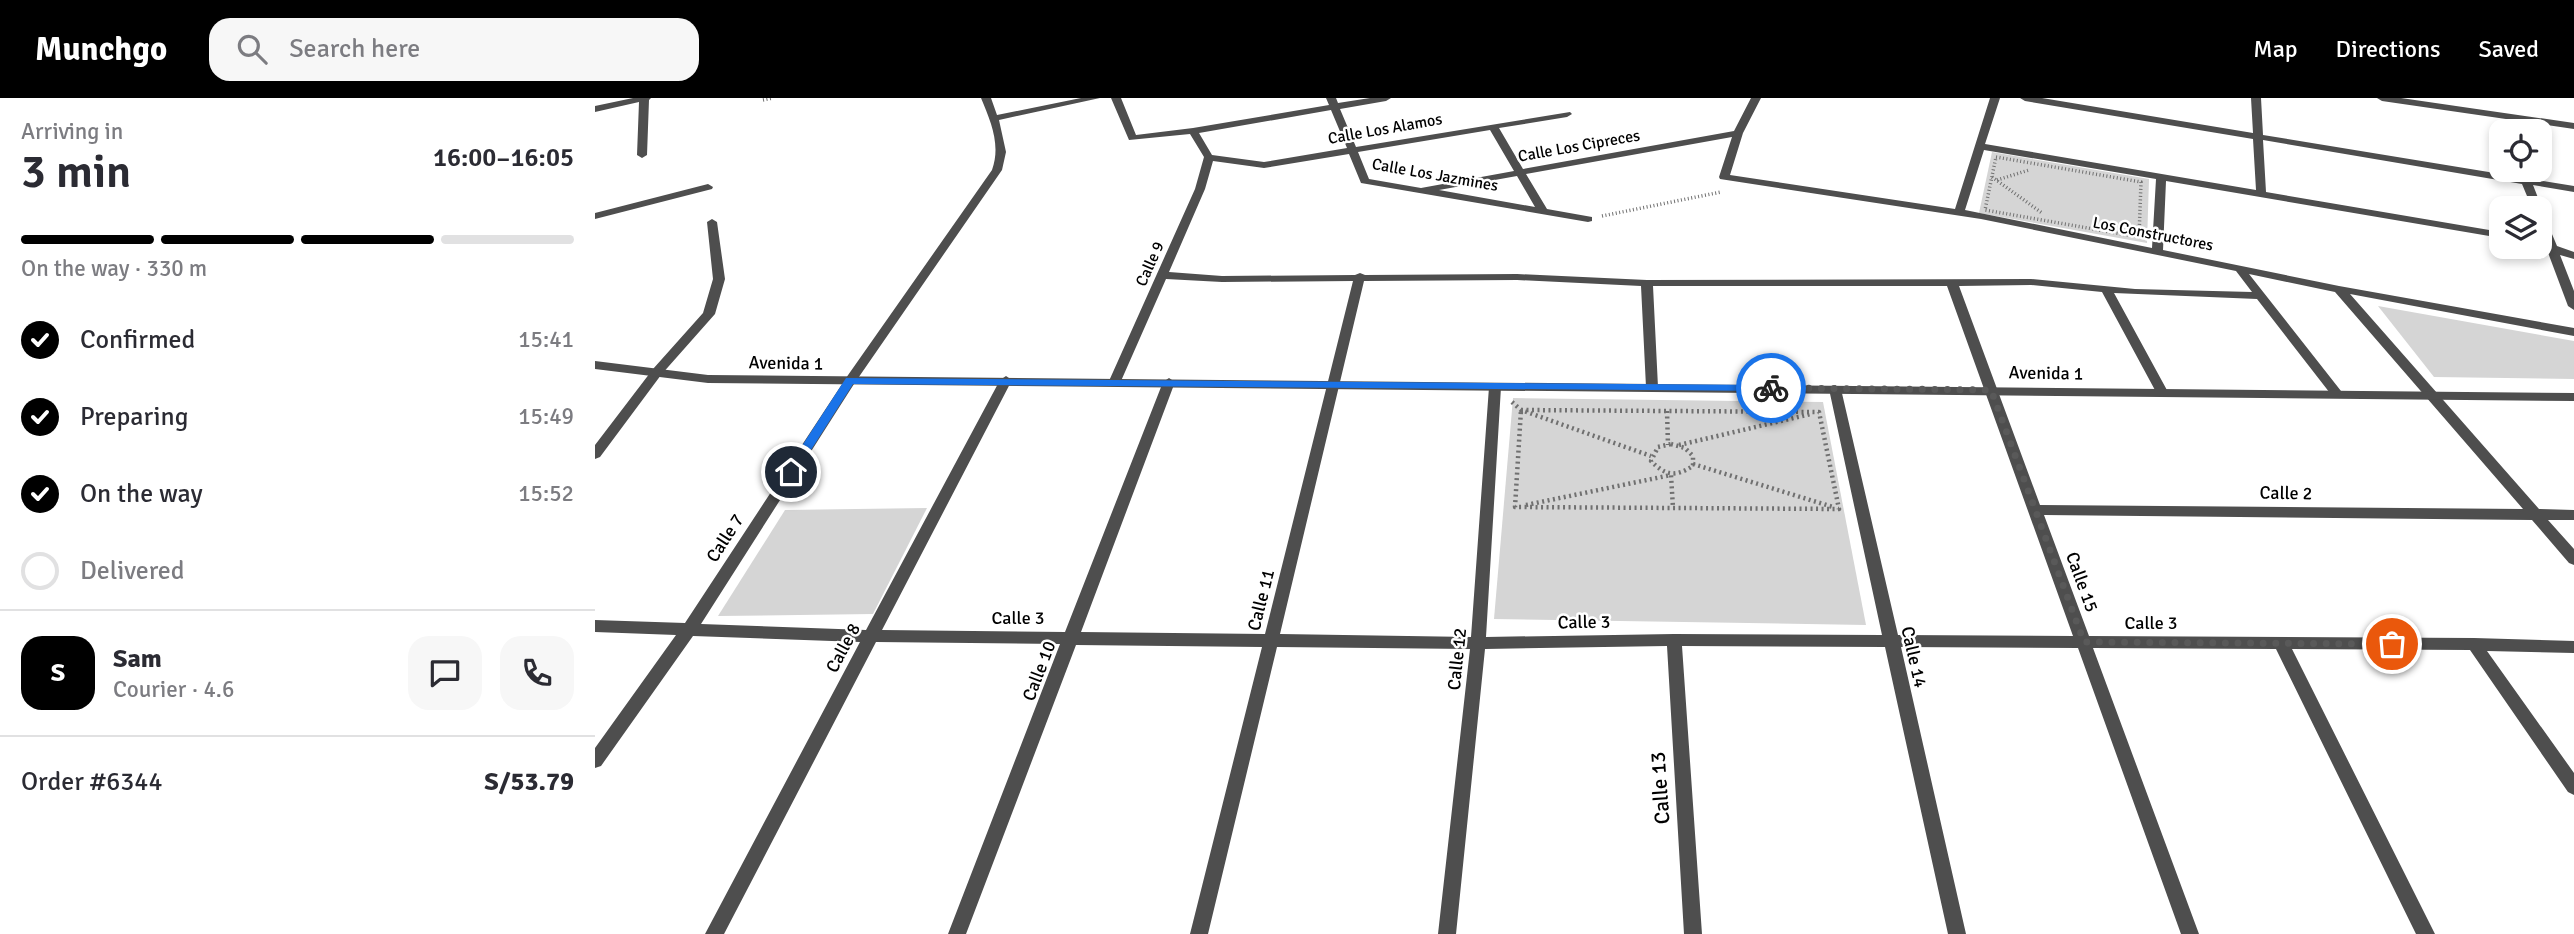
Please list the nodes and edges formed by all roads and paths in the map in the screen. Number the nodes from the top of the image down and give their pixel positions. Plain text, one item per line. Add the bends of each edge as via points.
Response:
1 (645, 98) edge
2 (773, 98) edge
3 (986, 98) edge
4 (1095, 98) edge
5 (1116, 98) edge
6 (1386, 98) edge
7 (1756, 98) edge
8 (1995, 98) edge
9 (2025, 98) edge
10 (2256, 98) edge
11 (2382, 98) edge
12 (764, 100) dead end
13 (1333, 102) edge
14 (595, 109) edge
15 (1567, 114) dead end
16 (994, 118) junction
17 (2574, 126) edge
18 (1493, 127) junction
19 (1193, 131) junction
20 (1738, 134) junction
21 (2259, 138) junction
22 (1980, 146) junction
23 (1352, 151) junction
24 (642, 155) dead end
25 (1209, 157) junction
26 (2045, 165) junction
27 (1519, 173) junction
28 (2161, 176) junction
29 (2489, 176) edge
30 (1724, 177) junction
31 (1991, 177) junction
32 (1997, 181) junction
33 (2528, 182) joint
34 (708, 187) dead end
35 (2574, 189) edge
36 (1424, 190) junction
37 (2262, 192) junction
38 (2533, 196) edge
39 (1542, 210) junction
40 (1959, 213) junction
41 (595, 216) edge
42 (1588, 219) joint
43 (712, 222) dead end
44 (2055, 222) junction
45 (2489, 233) edge
46 (2552, 248) edge
47 (2157, 251) junction
48 (2574, 256) edge
49 (2551, 259) edge
50 (2238, 267) junction
51 (1162, 275) junction
52 (1360, 276) junction
53 (1647, 283) junction
54 (1952, 283) junction
55 (2106, 289) junction
56 (2339, 289) junction
57 (2260, 296) junction
58 (2574, 306) edge
59 (2574, 332) edge
60 (595, 365) edge
61 (657, 372) junction
62 (1006, 380) junction
63 (850, 381) junction
64 (1115, 381) junction
65 (1169, 382) junction
66 (1333, 385) junction
67 (1495, 387) junction
68 (1652, 387) junction
69 (1835, 389) junction
70 (1991, 390) junction
71 (2162, 392) junction
72 (2337, 394) junction
73 (2431, 395) junction
74 (2574, 397) edge
75 (1521, 410) junction
76 (1667, 411) junction
77 (1819, 412) junction
78 (1668, 445) junction
79 (1679, 445) junction
80 (595, 453) edge
81 (1651, 456) junction
82 (1693, 464) junction
83 (1671, 475) junction
84 (1515, 507) junction
85 (1487, 508) junction
86 (1673, 508) junction
87 (1839, 509) junction
88 (1862, 510) junction
89 (2035, 510) junction
90 (2536, 515) junction
91 (2574, 515) edge
92 (2574, 559) edge
93 (595, 626) edge
94 (688, 631) junction
95 (871, 636) junction
96 (1073, 637) junction
97 (1272, 638) junction
98 (1674, 640) junction
99 (1891, 641) junction
100 (2084, 642) junction
101 (1478, 643) junction
102 (2281, 643) junction
103 (2474, 644) junction
104 (2574, 648) edge
105 (595, 761) edge
106 (2574, 787) edge
107 (714, 934) edge
108 (957, 934) edge
109 (1199, 934) edge
110 (1447, 934) edge
111 (1693, 934) edge
112 (1957, 934) edge
113 (2190, 934) edge
114 (2426, 934) edge

1 - 14 street
1 - 24 street
2 - 12 path
3 - 16 street, Calle 7
4 - 16 street
5 - 19 street via 1132,138
6 - 13 street
7 - 20 street
8 - 22 street
9 - 21 street
10 - 21 street
11 - 17 street
13 - 19 street
13 - 23 street, Calle Los Jazmines
15 - 18 street, Calle Los Alamos
16 - 63 street, Calle 7 via 1003,157 997,170
18 - 23 street, Calle Los Alamos
18 - 27 street
19 - 25 street
20 - 27 street, Calle Los Cipreces
20 - 30 street
21 - 29 street
21 - 37 street
22 - 28 street
22 - 40 street
23 - 25 street, Calle Los Alamos via 1264,165
23 - 36 street, Calle Los Jazmines via 1365,181
25 - 51 street, Calle 9
26 - 31 path via 1996,157
26 - 32 path
26 - 44 path via 2141,181 2139,237
27 - 36 street, Calle Los Cipreces
27 - 39 street
28 - 37 street
28 - 47 street
30 - 40 street, Los Constructores
30 - 42 path via 1721,192
31 - 32 path
31 - 44 path via 1985,210
32 - 44 path
33 - 35 street
33 - 38 street
34 - 41 street
36 - 39 street, Calle Los Jazmines
37 - 45 street
39 - 42 street, Calle Los Jazmines
40 - 47 street, Los Constructores
43 - 61 street via 719,279 715,301 702,324
46 - 48 street
47 - 50 street, Los Constructores
49 - 58 street
50 - 56 street, Los Constructores
50 - 57 street
51 - 52 street via 1212,279
51 - 64 street, Calle 9
52 - 53 street
52 - 66 street, Calle 11
53 - 54 street
53 - 68 street
54 - 55 street via 2031,282
54 - 70 street, Calle 15
55 - 57 street
55 - 71 street
56 - 59 street, Los Constructores
56 - 73 street
57 - 72 street
60 - 61 street, Avenida 1
61 - 63 street, Avenida 1 via 708,379
61 - 80 street
62 - 63 street, Avenida 1
62 - 64 street, Avenida 1
62 - 95 street, Calle 8
63 - 94 street, Calle 7
64 - 65 street, Avenida 1
65 - 66 street, Avenida 1
65 - 96 street, Calle 10
66 - 67 street, Avenida 1
66 - 97 street, Calle 11
67 - 68 street, Avenida 1
67 - 75 path
67 - 85 street, Calle 12
68 - 69 street, Avenida 1
69 - 70 street, Avenida 1
69 - 77 path
69 - 88 street, Calle 14
70 - 71 street, Avenida 1
70 - 89 street, Calle 15
71 - 72 street, Avenida 1
72 - 73 street, Avenida 1
73 - 74 street, Avenida 1
73 - 90 street
75 - 76 path
75 - 81 path
75 - 84 path
76 - 77 path
76 - 78 path
77 - 79 path
77 - 87 path
78 - 79 path
78 - 81 path via 1658,447
79 - 82 path via 1690,451
81 - 83 path via 1657,470
82 - 83 path via 1684,473
82 - 87 path
83 - 84 path
83 - 86 path
84 - 85 path
84 - 86 path
85 - 101 street, Calle 12
86 - 87 path
87 - 88 path
88 - 99 street, Calle 14
89 - 90 street, Calle 2
89 - 100 street, Calle 15
90 - 91 street
90 - 92 street
93 - 94 street, Calle 3
94 - 95 street, Calle 3
94 - 105 street, Calle 7
95 - 96 street, Calle 3
95 - 107 street, Calle 8
96 - 97 street, Calle 3
96 - 108 street, Calle 10
97 - 101 street, Calle 3
97 - 109 street, Calle 11
98 - 99 street, Calle 3
98 - 101 street, Calle 3
98 - 111 street, Calle 13
99 - 100 street, Calle 3
99 - 112 street, Calle 14
100 - 102 street, Calle 3
100 - 113 street, Calle 15
101 - 110 street, Calle 12
102 - 103 street, Calle 3
102 - 114 street
103 - 104 street, Calle 3
103 - 106 street

